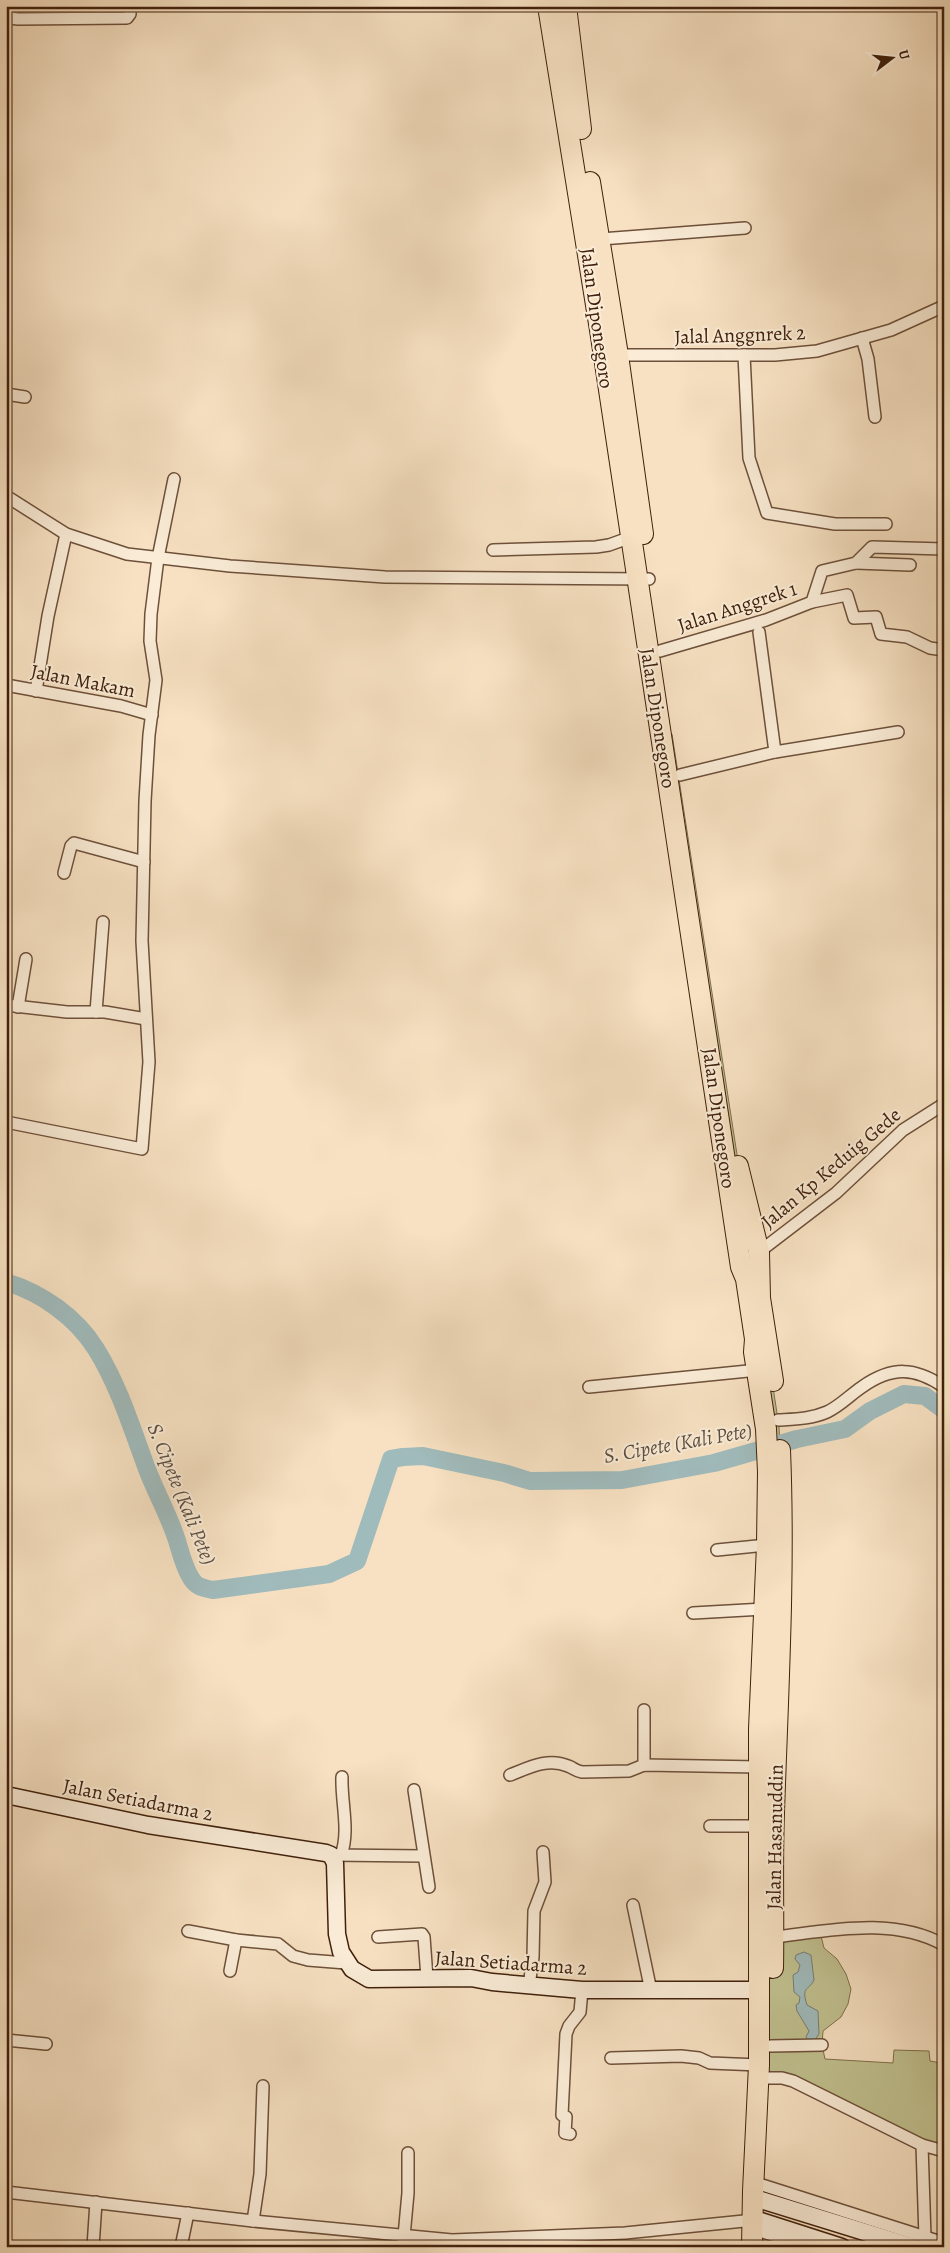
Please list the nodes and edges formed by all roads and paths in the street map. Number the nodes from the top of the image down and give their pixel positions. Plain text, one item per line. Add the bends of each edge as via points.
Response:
1 (7, 6) edge
2 (130, 6) edge
3 (548, 6) edge
4 (566, 6) edge
5 (745, 228) dead end
6 (601, 239) junction
7 (944, 306) edge
8 (862, 338) junction
9 (618, 355) junction
10 (744, 355) junction
11 (6, 394) edge
12 (25, 397) dead end
13 (875, 417) dead end
14 (174, 479) dead end
15 (6, 496) edge
16 (886, 524) dead end
17 (66, 534) junction
18 (636, 535) junction
19 (944, 549) edge
20 (493, 550) dead end
21 (158, 558) junction
22 (856, 563) junction
23 (910, 565) dead end
24 (643, 579) junction
25 (812, 602) junction
26 (759, 632) dead end
27 (944, 650) edge
28 (660, 651) junction
29 (6, 685) edge
30 (36, 691) junction
31 (152, 715) junction
32 (898, 732) dead end
33 (775, 752) junction
34 (680, 775) junction
35 (144, 862) junction
36 (64, 873) dead end
37 (103, 922) dead end
38 (26, 959) dead end
39 (12, 1006) edge
40 (96, 1012) junction
41 (146, 1019) junction
42 (944, 1104) edge
43 (6, 1122) edge
44 (750, 1254) junction
45 (764, 1368) junction
46 (588, 1387) dead end
47 (944, 1387) edge
48 (774, 1425) junction
49 (774, 1478) junction
50 (767, 1545) junction
51 (717, 1550) dead end
52 (764, 1609) junction
53 (693, 1613) dead end
54 (644, 1710) dead end
55 (644, 1765) junction
56 (759, 1767) junction
57 (510, 1775) dead end
58 (342, 1777) dead end
59 (414, 1790) dead end
60 (6, 1795) edge
61 (710, 1826) dead end
62 (759, 1826) junction
63 (542, 1852) dead end
64 (336, 1855) junction
65 (423, 1856) junction
66 (429, 1887) dead end
67 (633, 1905) dead end
68 (188, 1931) dead end
69 (378, 1937) dead end
70 (774, 1937) junction
71 (236, 1940) junction
72 (944, 1945) edge
73 (346, 1963) junction
74 (230, 1972) dead end
75 (427, 1978) junction
76 (529, 1986) junction
77 (582, 1990) junction
78 (760, 1990) junction
79 (651, 1991) junction
80 (6, 2040) edge
81 (46, 2044) dead end
82 (822, 2045) dead end
83 (770, 2046) junction
84 (611, 2058) dead end
85 (763, 2072) junction
86 (263, 2086) dead end
87 (570, 2134) dead end
88 (922, 2145) junction
89 (944, 2151) edge
90 (408, 2153) dead end
91 (6, 2192) edge
92 (761, 2192) junction
93 (96, 2202) junction
94 (188, 2214) junction
95 (253, 2221) junction
96 (757, 2233) edge
97 (404, 2242) edge
98 (919, 2242) edge
99 (944, 2244) edge
100 (93, 2247) edge
101 (180, 2247) edge
102 (810, 2247) edge
103 (842, 2247) edge

1 - 2 street via 9,18 18,19 127,18
3 - 18 highway, Jalan Diponegoro
4 - 6 highway, Jalan Diponegoro via 582,143
5 - 6 street
6 - 9 highway, Jalan Diponegoro
7 - 8 street, Jalal Anggnrek 2 via 891,330
8 - 10 street, Jalal Anggnrek 2 via 817,352
8 - 13 street via 868,359
9 - 10 street, Jalal Anggnrek 2
9 - 18 highway, Jalan Diponegoro
10 - 16 street via 748,458 766,512 835,524
11 - 12 street
14 - 21 street
15 - 17 street
17 - 21 street via 127,554
17 - 30 street
18 - 20 street via 596,547
18 - 24 highway, Jalan Diponegoro
19 - 22 street via 872,546
21 - 24 street via 385,577
21 - 31 street via 151,614 150,641 156,680
22 - 23 street
22 - 25 street, Jalan Anggrek 1 via 822,571
24 - 28 highway, Jalan Diponegoro
24 - 44 highway, Jalan Diponegoro
25 - 27 street via 847,595 854,618 876,617 881,634 907,637 930,648
25 - 28 street, Jalan Anggrek 1 via 766,620
26 - 33 street
28 - 34 highway, Jalan Diponegoro
29 - 30 street, Jalan Makam
30 - 31 street, Jalan Makam via 121,706
31 - 35 street
32 - 33 street
33 - 34 street
34 - 44 highway, Jalan Diponegoro
35 - 36 street via 74,843
35 - 41 street via 142,941
37 - 40 street
38 - 39 street
39 - 40 street
40 - 41 street
41 - 43 street via 149,1077 142,1149
42 - 44 street, Jalan Kp Keduig Gede via 902,1130 836,1193
44 - 45 highway, Jalan Diponegoro via 749,1295
45 - 46 street
45 - 48 highway, Jalan Diponegoro
47 - 48 street via 915,1372 892,1372 824,1413
48 - 49 highway, Jalan Hasanuddin
49 - 50 highway, Jalan Hasanuddin
49 - 70 highway, Jalan Hasanuddin via 780,1663 774,1814
50 - 51 street
50 - 52 highway, Jalan Hasanuddin
52 - 53 street
52 - 56 highway, Jalan Hasanuddin
54 - 55 street
55 - 56 street
55 - 57 street via 629,1770 582,1772 546,1762
56 - 62 highway, Jalan Hasanuddin
58 - 64 street via 346,1838
59 - 65 street
60 - 64 main road, Jalan Setiadarma 2 via 148,1824
61 - 62 street
62 - 78 highway, Jalan Hasanuddin
63 - 76 street via 545,1882 534,1911
64 - 65 street
64 - 73 main road via 337,1934
65 - 66 street
67 - 79 street
68 - 71 street
69 - 75 street via 422,1934
70 - 72 street via 894,1929
70 - 83 highway, Jalan Hasanuddin
71 - 73 street via 278,1944 293,1956 308,1960
71 - 74 street
73 - 75 main road, Jalan Setiadarma 2 via 369,1979
75 - 76 main road, Jalan Setiadarma 2 via 471,1978
76 - 77 main road, Jalan Setiadarma 2
77 - 79 main road, Jalan Setiadarma 2
77 - 87 street via 580,2012 566,2034 562,2115 566,2116 565,2133
78 - 79 main road, Jalan Setiadarma 2
78 - 85 highway, Jalan Hasanuddin
80 - 81 street
82 - 83 street
83 - 85 highway, Jalan Hasanuddin
84 - 85 street via 681,2056
85 - 88 street via 793,2081
85 - 92 highway, Jalan Hasanuddin
85 - 96 highway, Jalan Hasanuddin via 753,2191
86 - 95 street via 260,2174
88 - 89 street
88 - 98 street
90 - 97 street
91 - 93 street
92 - 96 highway, Jalan Hasanuddin
92 - 98 main road
93 - 94 street
93 - 100 street
94 - 95 street
94 - 101 street
95 - 97 street
96 - 97 street via 625,2233
96 - 102 street
96 - 103 main road
98 - 99 street

